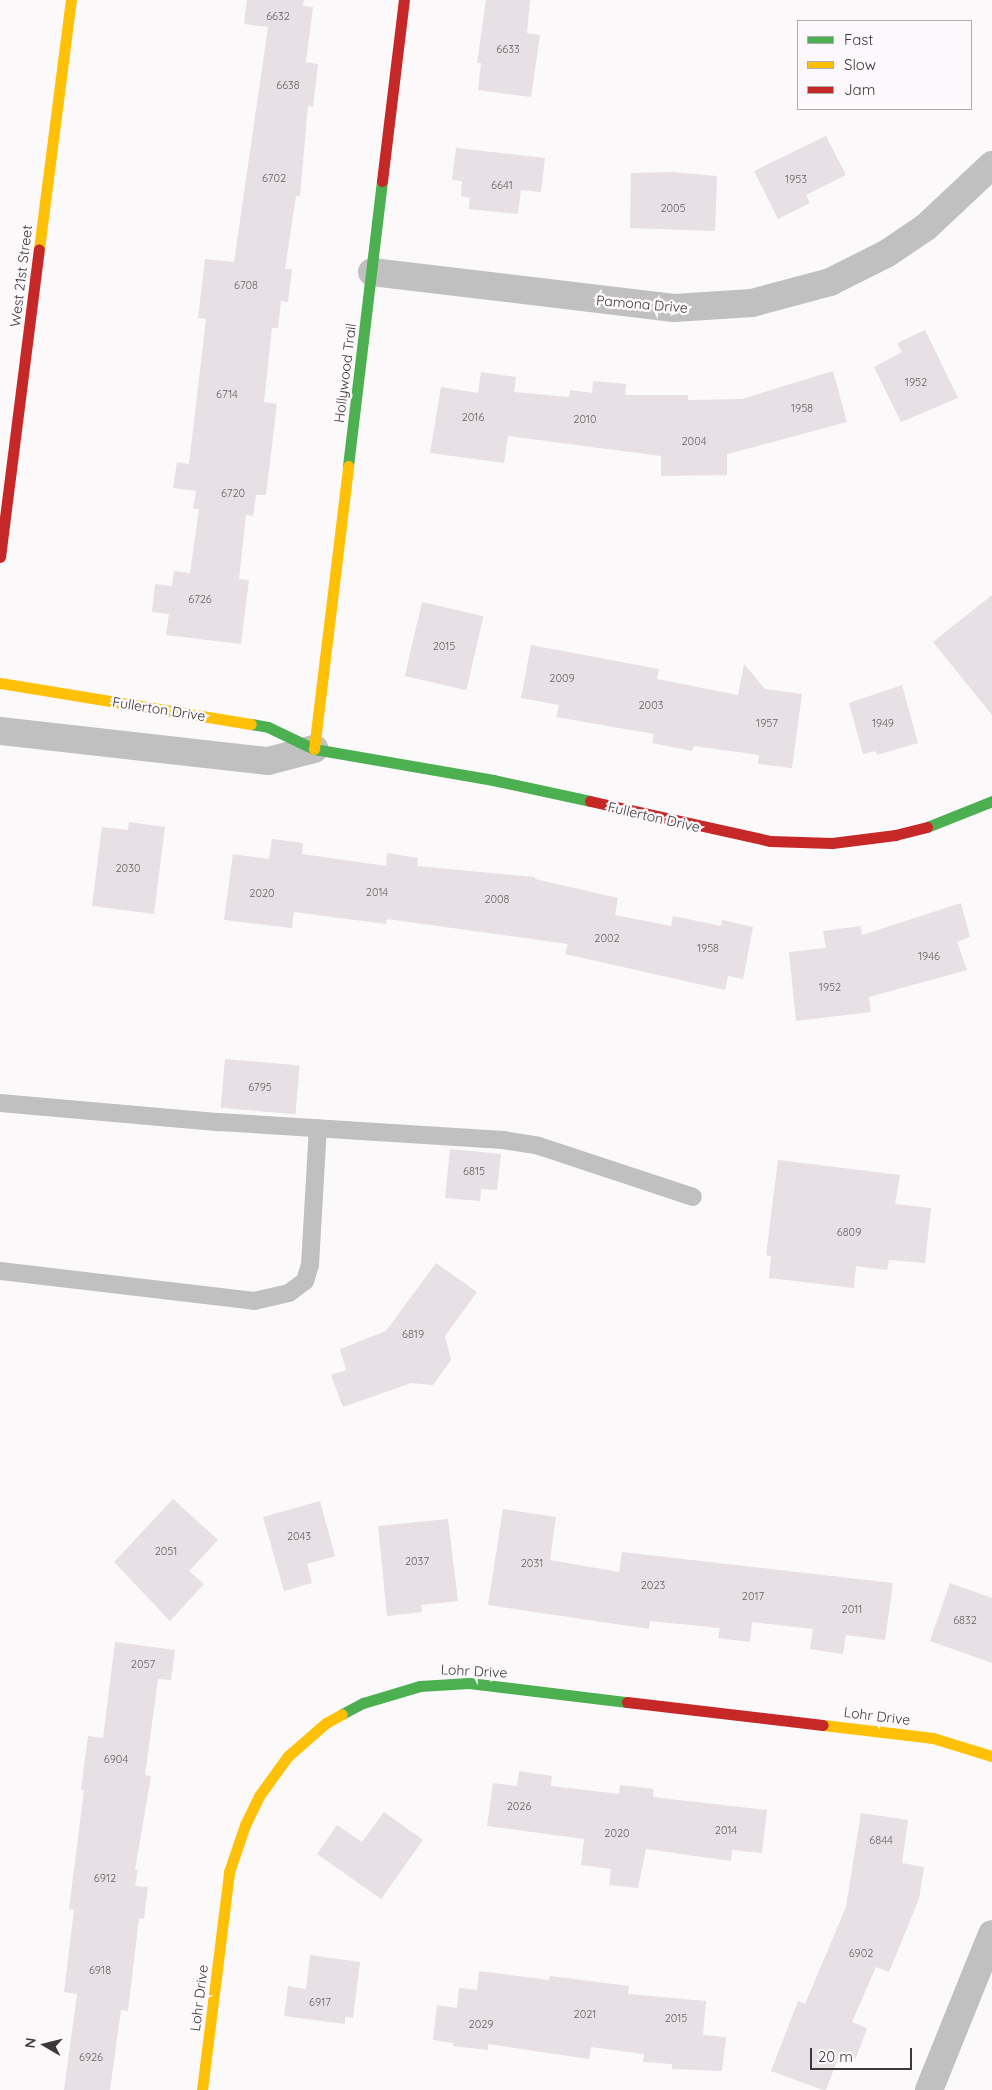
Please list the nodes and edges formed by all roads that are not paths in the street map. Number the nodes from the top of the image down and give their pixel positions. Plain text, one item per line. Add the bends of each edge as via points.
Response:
1 (71, 0) edge
2 (404, 0) edge
3 (992, 165) edge
4 (372, 272) junction
5 (0, 557) edge
6 (0, 683) edge
7 (0, 731) edge
8 (314, 749) junction
9 (992, 801) edge
10 (0, 1103) edge
11 (318, 1128) junction
12 (693, 1197) dead end
13 (0, 1271) edge
14 (992, 1756) edge
15 (992, 1934) edge
16 (205, 2090) edge
17 (929, 2090) edge

1 - 5 street, West 21st Street
2 - 4 street, Hollywood Trail
3 - 4 street, Pamona Drive via 926,227 886,254 830,282 752,303 674,308
4 - 8 street, Hollywood Trail
6 - 8 street, Fullerton Drive via 268,727
7 - 8 street, Fullerton Drive via 268,761
8 - 9 street, Fullerton Drive via 493,780 737,836 786,843 832,843 895,835 940,823
10 - 11 lane
11 - 12 lane via 503,1140 538,1146
11 - 13 lane via 310,1265 305,1281 289,1293 254,1301
14 - 16 street, Lohr Drive via 933,1738 469,1683 420,1686 363,1702 326,1723 288,1756 259,1796 245,1825 229,1872
15 - 17 street

